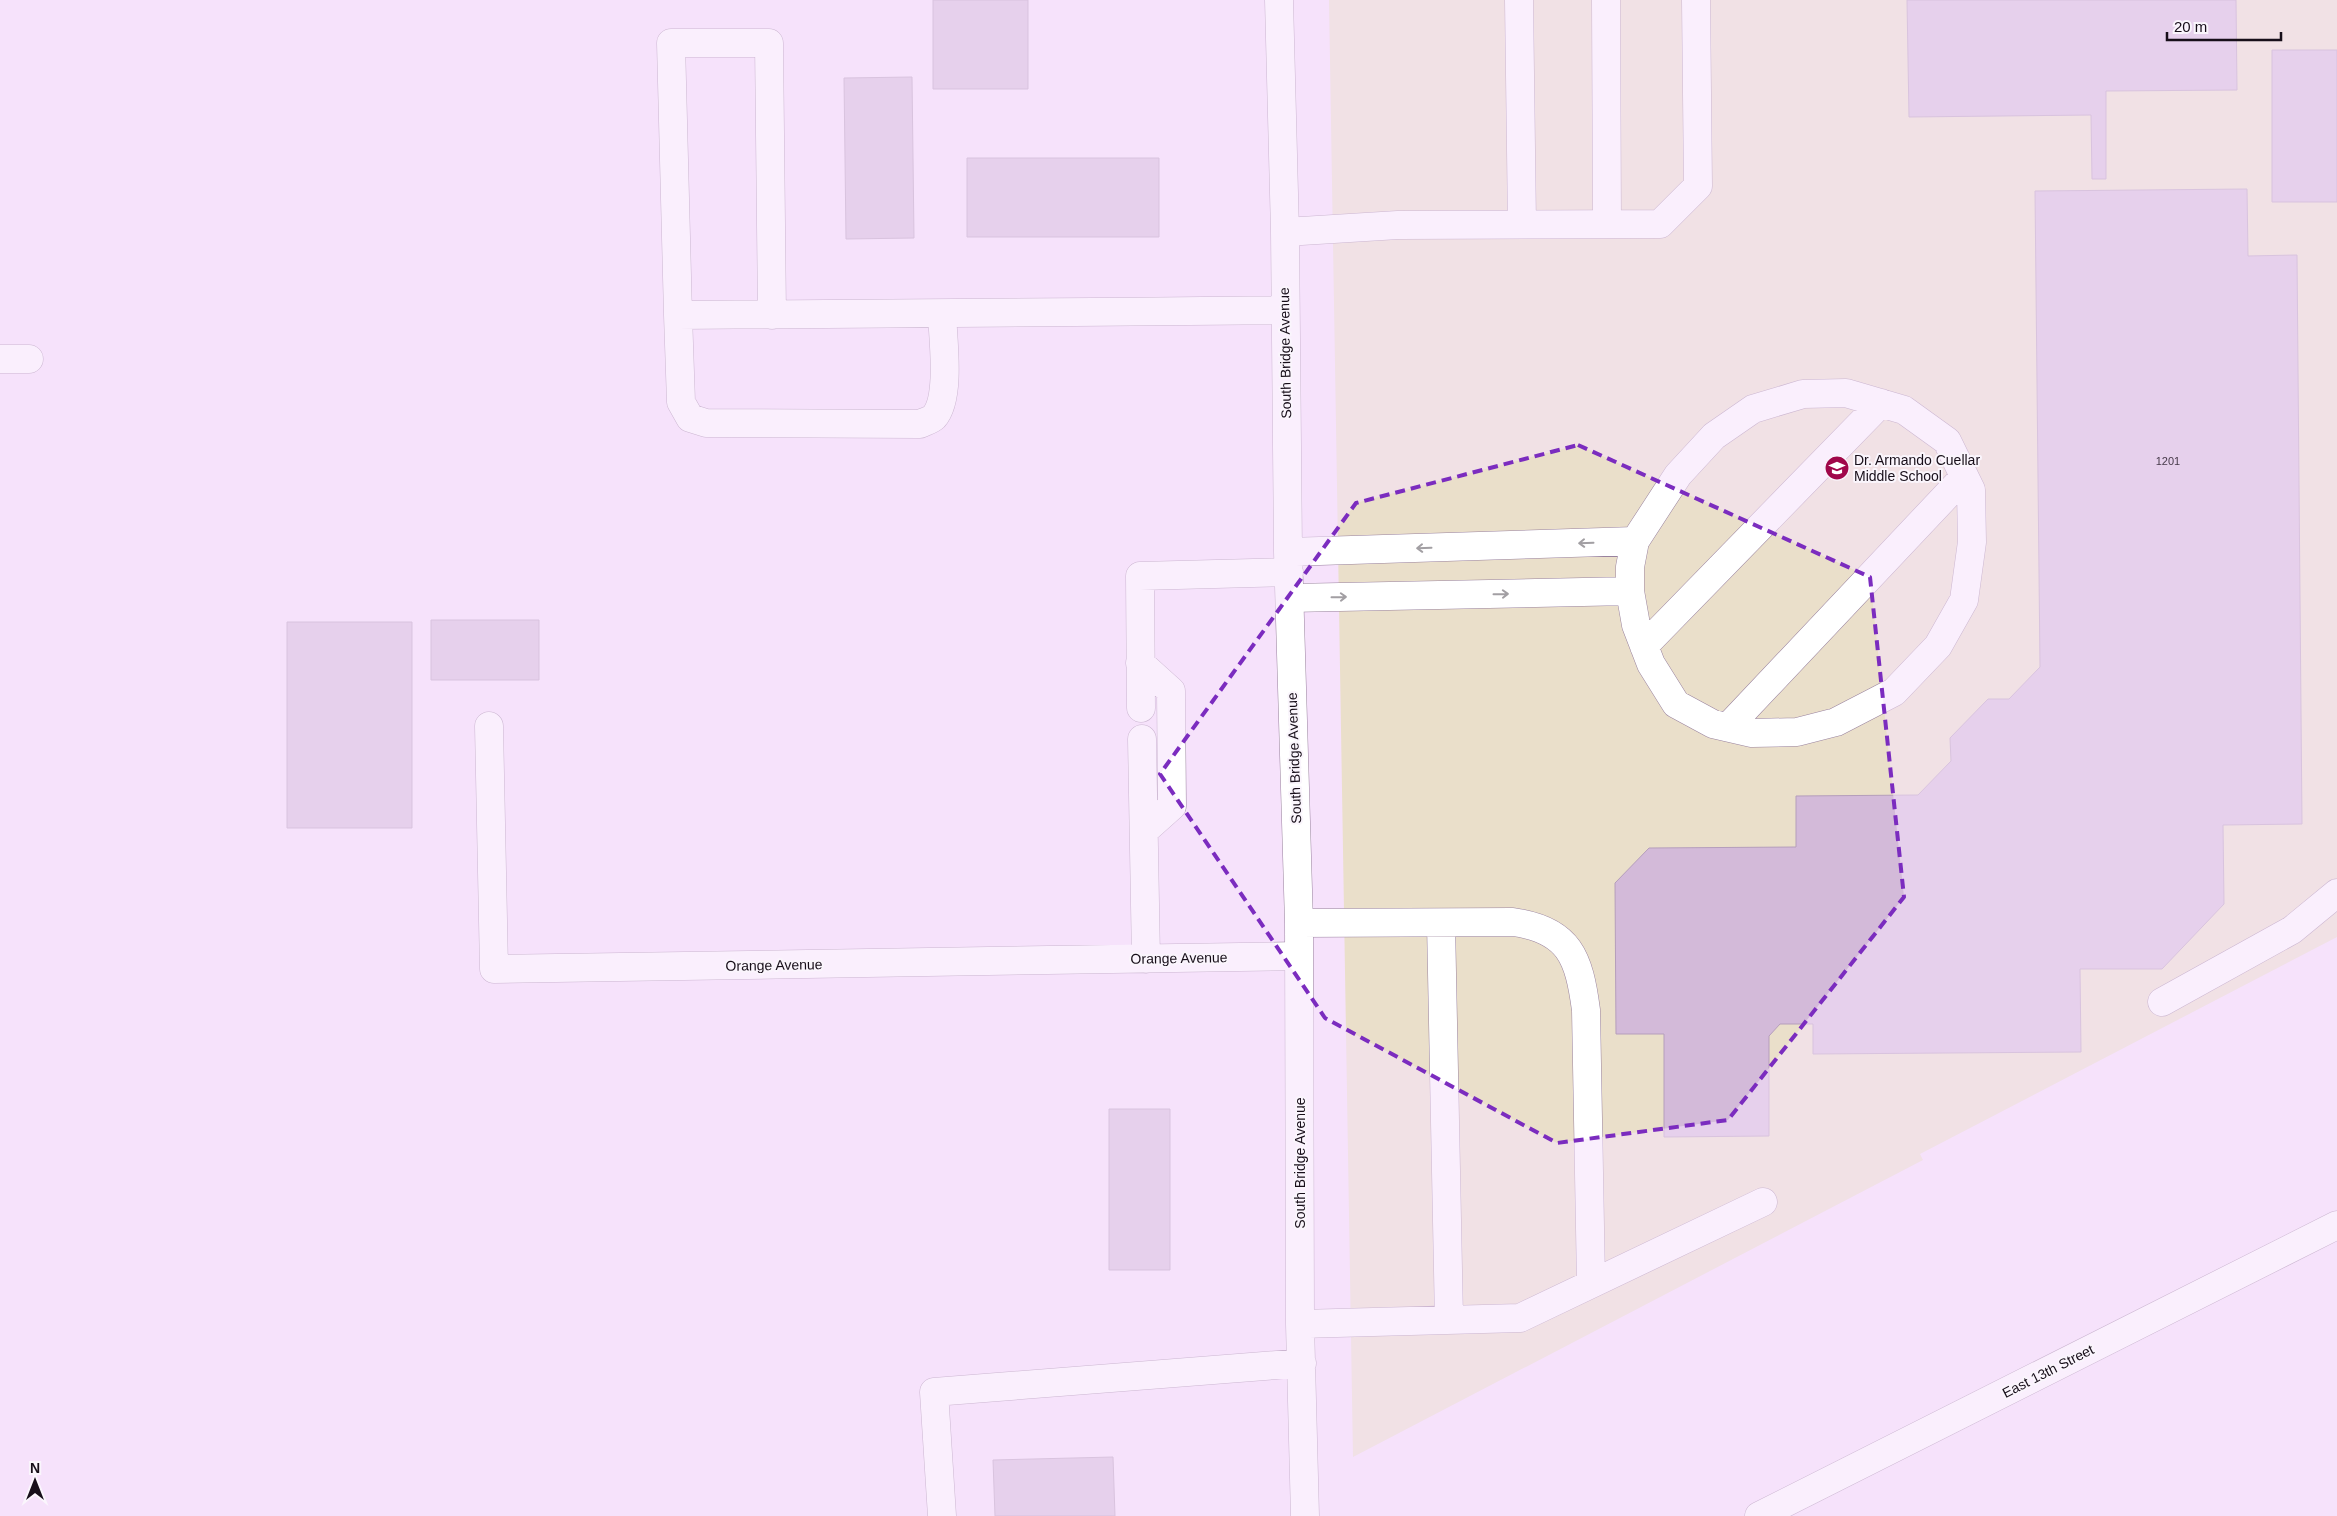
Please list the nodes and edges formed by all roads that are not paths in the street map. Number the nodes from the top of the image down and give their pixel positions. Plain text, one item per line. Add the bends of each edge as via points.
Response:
1 (1279, 0) edge
2 (1519, 0) edge
3 (1606, 0) edge
4 (1696, 0) edge
5 (1522, 224) junction
6 (1607, 224) junction
7 (1285, 232) junction
8 (1284, 310) junction
9 (942, 314) junction
10 (678, 315) junction
11 (772, 315) junction
12 (0, 359) edge
13 (29, 359) dead end
14 (1881, 403) junction
15 (1964, 477) junction
16 (1635, 541) junction
17 (1289, 574) junction
18 (1630, 591) junction
19 (1644, 646) junction
20 (1140, 663) junction
21 (1141, 708) dead end
22 (489, 726) dead end
23 (1728, 727) junction
24 (1142, 739) dead end
25 (1144, 831) junction
26 (2337, 893) edge
27 (1299, 923) junction
28 (1441, 923) junction
29 (1299, 956) junction
30 (1146, 959) junction
31 (2162, 1002) dead end
32 (1762, 1202) dead end
33 (2337, 1225) edge
34 (1591, 1282) junction
35 (1449, 1320) junction
36 (1300, 1324) junction
37 (1302, 1363) junction
38 (942, 1516) edge
39 (1304, 1516) edge
40 (1759, 1516) edge

1 - 7 street, South Bridge Avenue
2 - 5 street
3 - 6 street
4 - 6 street via 1698,186 1660,224
5 - 6 street
5 - 7 street
7 - 8 street, South Bridge Avenue
8 - 9 street
8 - 17 street, South Bridge Avenue
9 - 10 street via 944,386 941,404 933,418 920,424 706,423 690,418 681,402
9 - 11 street
10 - 11 street
10 - 11 street via 671,44 759,43 769,43
12 - 13 street
14 - 15 street via 1904,410 1947,441
14 - 16 street via 1846,393 1803,394 1754,409 1714,436 1678,475
14 - 19 street
15 - 23 street
15 - 23 street via 1971,490 1972,542 1964,600 1938,646 1894,692 1836,722 1797,732 1752,732
16 -> 17 street
16 - 18 street
17 -> 18 street
17 - 20 street via 1140,576
17 - 27 street, South Bridge Avenue
18 - 19 street via 1636,625
19 - 23 street via 1651,664 1676,704 1712,724
20 - 21 street
20 - 25 street via 1171,691 1172,806
22 - 30 street, Orange Avenue via 494,969
24 - 25 street
25 - 30 street
26 - 31 street via 2292,930
27 - 28 street
27 - 29 street, South Bridge Avenue
28 - 34 street via 1513,922 1535,925 1569,949 1581,978 1586,1010
28 - 35 street
29 - 30 street, Orange Avenue
29 - 36 street, South Bridge Avenue
32 - 34 street
33 - 40 street, East 13th Street
34 - 35 street via 1520,1318
35 - 36 street
36 - 37 street, South Bridge Avenue
37 - 38 street via 934,1392
37 - 39 street, South Bridge Avenue

